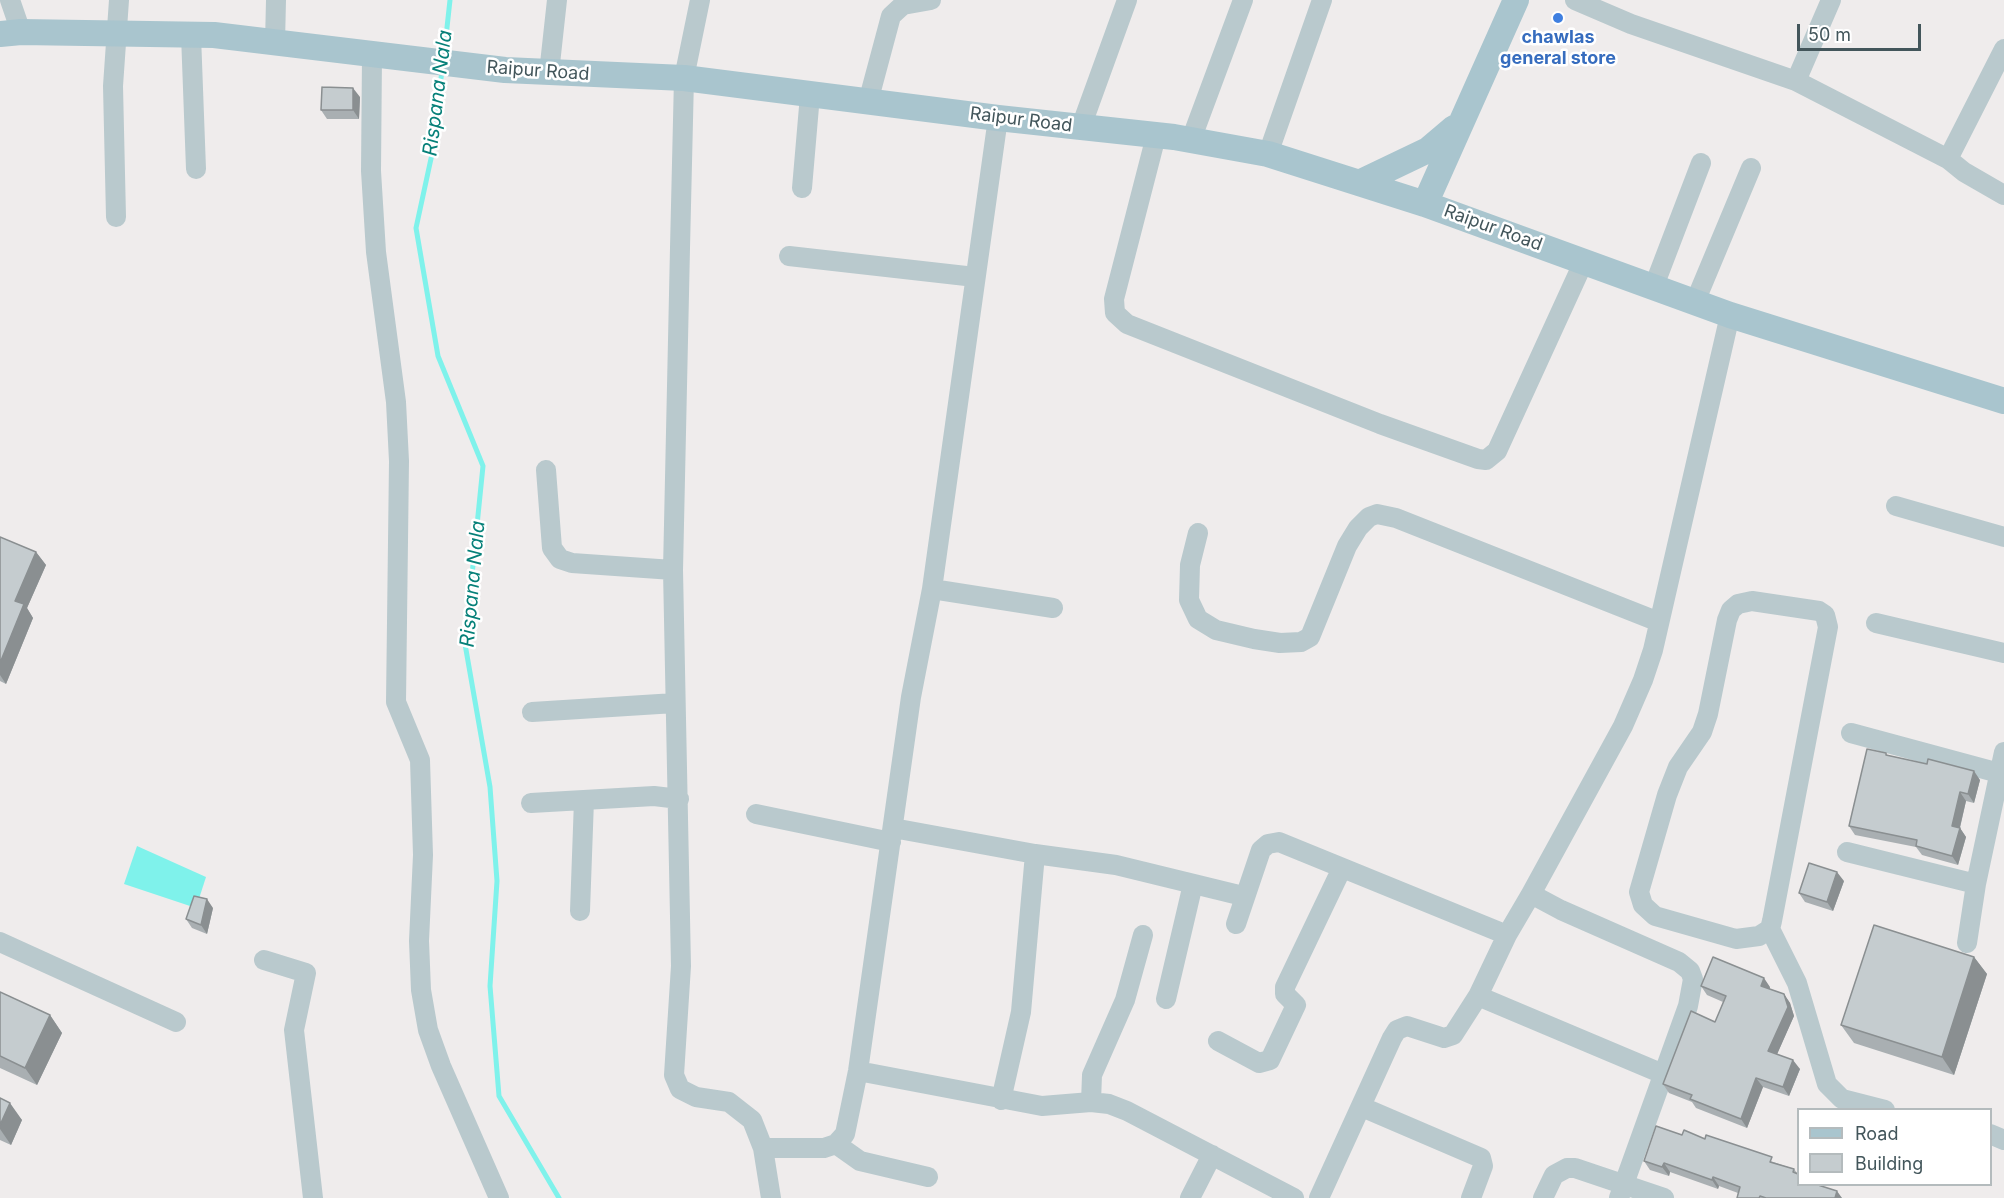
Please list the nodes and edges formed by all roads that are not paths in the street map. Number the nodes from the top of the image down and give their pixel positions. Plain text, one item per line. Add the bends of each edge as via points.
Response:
1 (10, 0) edge
2 (119, 0) edge
3 (276, 0) edge
4 (557, 0) edge
5 (700, 0) edge
6 (931, 0) edge
7 (1127, 0) edge
8 (1243, 0) edge
9 (1322, 0) edge
10 (1516, 0) edge
11 (1575, 0) edge
12 (1831, 0) edge
13 (10, 33) edge
14 (117, 34) junction
15 (191, 35) junction
16 (275, 43) junction
17 (2004, 49) edge
18 (372, 56) junction
19 (549, 73) junction
20 (684, 78) junction
21 (1796, 81) junction
22 (810, 95) junction
23 (868, 102) junction
24 (998, 118) junction
25 (1460, 123) junction
26 (1081, 128) junction
27 (1156, 136) junction
28 (1191, 140) junction
29 (1268, 153) junction
30 (1948, 159) junction
31 (1701, 163) dead end
32 (1751, 168) dead end
33 (196, 169) dead end
34 (1359, 183) junction
35 (802, 188) dead end
36 (2004, 195) edge
37 (1425, 204) junction
38 (116, 217) dead end
39 (789, 256) dead end
40 (1584, 261) junction
41 (975, 277) junction
42 (1654, 286) junction
43 (1695, 302) junction
44 (1730, 315) junction
45 (2004, 401) edge
46 (546, 470) dead end
47 (1896, 506) dead end
48 (1198, 533) dead end
49 (2004, 537) edge
50 (673, 570) junction
51 (932, 589) junction
52 (1053, 608) dead end
53 (1659, 622) junction
54 (1876, 623) dead end
55 (2004, 653) edge
56 (675, 703) junction
57 (532, 712) dead end
58 (1851, 733) dead end
59 (2004, 752) edge
60 (1999, 773) junction
61 (679, 799) junction
62 (584, 800) junction
63 (531, 803) dead end
64 (756, 814) dead end
65 (892, 835) junction
66 (1847, 852) dead end
67 (1035, 854) junction
68 (1342, 868) junction
69 (1193, 884) junction
70 (1976, 884) junction
71 (1531, 894) junction
72 (1243, 896) junction
73 (580, 911) dead end
74 (1236, 924) dead end
75 (1770, 929) junction
76 (1143, 935) dead end
77 (1507, 935) junction
78 (0, 942) edge
79 (1967, 943) dead end
80 (264, 960) dead end
81 (1478, 996) junction
82 (1166, 999) dead end
83 (176, 1022) dead end
84 (1218, 1041) dead end
85 (858, 1071) junction
86 (1663, 1074) junction
87 (1001, 1100) junction
88 (1091, 1102) junction
89 (1362, 1107) junction
90 (1876, 1108) edge
91 (836, 1144) junction
92 (763, 1149) junction
93 (1212, 1155) junction
94 (928, 1177) dead end
95 (1621, 1191) edge
96 (313, 1198) edge
97 (499, 1198) edge
98 (771, 1198) edge
99 (1190, 1198) edge
100 (1294, 1198) edge
101 (1319, 1198) edge
102 (1471, 1198) edge
103 (1543, 1198) edge
104 (1664, 1198) edge

1 - 13 street
2 - 14 street
3 - 16 street
4 - 19 street
5 - 20 street
6 - 23 street via 903,5 891,16
7 - 26 street
8 - 28 street
9 - 29 street
10 - 25 main road
11 - 21 street via 1631,24
12 - 21 street
13 - 14 main road, Raipur Road
14 - 15 main road, Raipur Road
14 - 38 street via 113,86
15 - 16 main road, Raipur Road
15 - 33 street
16 - 18 main road, Raipur Road
17 - 30 street
18 - 19 main road, Raipur Road
18 - 97 street via 371,171 376,252 396,402 399,461 396,702 420,760 421,990 428,1030 441,1066
19 - 20 main road, Raipur Road
20 - 22 main road, Raipur Road
20 - 50 street
21 - 30 street
22 - 23 main road, Raipur Road
22 - 35 street
23 - 24 main road, Raipur Road
24 - 26 main road, Raipur Road
24 - 41 street
25 - 34 main road via 1428,150
25 - 37 main road
26 - 27 main road, Raipur Road
27 - 28 main road, Raipur Road
27 - 40 street via 1114,298 1115,313 1127,324 1470,457 1486,460 1497,451
28 - 29 main road, Raipur Road
29 - 34 main road, Raipur Road
30 - 36 street
31 - 42 street
32 - 43 street
34 - 37 main road, Raipur Road
37 - 40 main road, Raipur Road
39 - 41 street
40 - 42 main road, Raipur Road
41 - 51 street
42 - 43 main road, Raipur Road
43 - 44 main road, Raipur Road
44 - 45 main road, Raipur Road
44 - 53 street
46 - 50 street via 552,548 560,559
47 - 49 street
48 - 53 street via 1190,566 1189,600 1198,619 1216,630 1254,639 1280,643 1301,642 1310,637 1347,546 1358,528 1377,514 1396,518
50 - 56 street
51 - 52 street
51 - 65 street via 911,698
53 - 71 street via 1643,680 1623,726
54 - 55 street
56 - 57 street
56 - 61 street
58 - 60 street
59 - 60 street
60 - 70 street
61 - 62 street via 654,796
61 - 92 street via 681,966 674,1075 680,1089 696,1097 729,1102 752,1120
62 - 63 street
62 - 73 street
64 - 65 street
65 - 67 street
65 - 85 street
66 - 70 street
67 - 69 street via 1116,865
67 - 87 street via 1021,1012
68 - 72 street via 1279,842 1268,844 1261,850
68 - 77 street
68 - 84 street via 1285,987 1285,994 1296,1005 1270,1060 1259,1063
69 - 72 street
69 - 82 street
70 - 79 street
71 - 77 street
71 - 86 street via 1679,962 1690,971 1688,1006
72 - 74 street
75 - 75 street via 1752,938 1736,939 1647,911 1639,891 1670,786 1702,732 1708,714 1727,620 1738,604 1752,601 1820,611 1828,627
75 - 90 street via 1797,983 1827,1084 1842,1100
76 - 88 street via 1125,1000 1092,1075
77 - 81 street
78 - 83 street
80 - 96 street via 306,973 294,1030
81 - 86 street
81 - 89 street via 1456,1032 1448,1037 1407,1026 1397,1030
85 - 87 street
85 - 91 street via 845,1134
86 - 95 street
87 - 88 street via 1042,1106
88 - 93 street via 1127,1110
89 - 101 street
89 - 102 street via 1481,1158 1483,1166
91 - 92 street via 824,1148
91 - 94 street via 860,1161
92 - 98 street
93 - 99 street
93 - 100 street
95 - 103 street via 1567,1168 1554,1174
95 - 104 street

